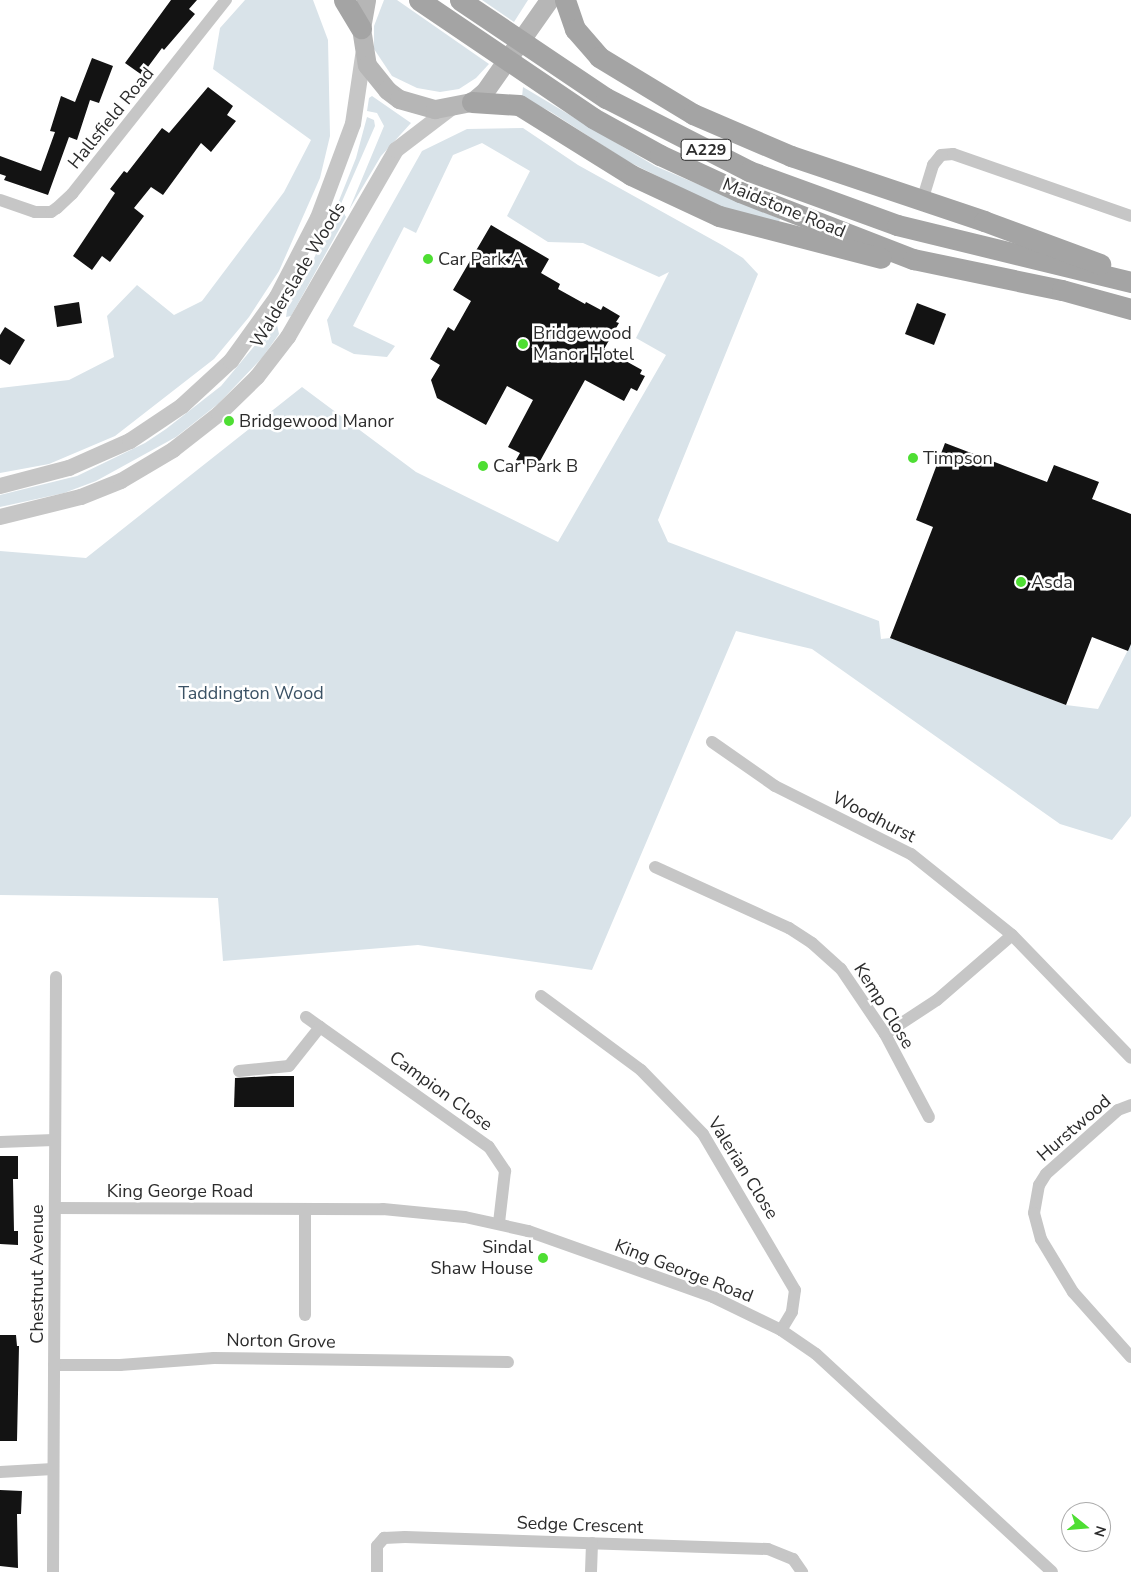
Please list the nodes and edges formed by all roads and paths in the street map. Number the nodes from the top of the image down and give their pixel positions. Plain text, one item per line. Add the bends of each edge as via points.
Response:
1 (226, 0) edge
2 (344, 0) edge
3 (366, 0) edge
4 (419, 0) edge
5 (460, 0) edge
6 (549, 0) edge
7 (565, 0) edge
8 (361, 28) junction
9 (363, 56) junction
10 (472, 102) junction
11 (451, 108) junction
12 (925, 192) junction
13 (0, 200) edge
14 (1131, 216) edge
15 (913, 259) junction
16 (1131, 276) edge
17 (1131, 282) edge
18 (1131, 309) edge
19 (0, 486) edge
20 (0, 517) edge
21 (712, 742) dead end
22 (655, 867) dead end
23 (1012, 935) junction
24 (56, 977) dead end
25 (541, 996) dead end
26 (306, 1017) dead end
27 (320, 1026) junction
28 (885, 1034) junction
29 (1131, 1058) edge
30 (239, 1070) dead end
31 (1131, 1104) edge
32 (929, 1117) dead end
33 (54, 1140) junction
34 (0, 1142) edge
35 (55, 1208) junction
36 (305, 1209) junction
37 (499, 1223) junction
38 (305, 1315) dead end
39 (781, 1330) junction
40 (1131, 1357) edge
41 (508, 1362) dead end
42 (54, 1365) junction
43 (53, 1469) junction
44 (0, 1472) edge
45 (592, 1543) junction
46 (53, 1572) edge
47 (377, 1572) edge
48 (591, 1572) edge
49 (802, 1572) edge
50 (1052, 1572) edge

1 - 13 street, Hallsfield Road via 72,194 57,208 51,212 35,212
2 - 8 main road
3 - 8 main road
4 - 15 main road, Maidstone Road / A229 via 593,118 669,159 807,220
5 - 17 main road, A229 via 551,63 669,132 749,171 814,197 940,237
6 - 10 main road via 497,78
7 - 12 main road via 575,29 585,44 611,66 653,92 741,137
8 - 9 main road
9 - 11 main road via 376,79 399,99 422,107
9 - 19 street, Walderslade Woods via 353,124 318,218 272,305 231,361 182,406 130,441 69,468
10 - 11 main road
10 - 15 main road via 518,105 631,175 719,216 848,251 892,260
11 - 20 street, Walderslade Woods via 406,140 386,163 288,337 226,408 173,450 121,481 81,497
12 - 14 street via 933,165 941,155 953,154
12 - 16 main road
15 - 18 main road, Maidstone Road / A229 via 1052,288
21 - 23 street, Woodhurst via 775,786 911,854
22 - 28 street, Kemp Close via 789,928 812,943 842,969
23 - 28 street via 937,1000
23 - 29 street, Woodhurst
24 - 33 street, Chestnut Avenue
25 - 39 street, Valerian Close via 642,1070 673,1099 715,1150 795,1290 792,1312
26 - 27 street, Campion Close
27 - 30 street via 289,1066
27 - 37 street, Campion Close via 489,1147 505,1171
28 - 32 street, Kemp Close
31 - 40 street, Hurstwood via 1118,1110 1046,1174 1039,1185 1034,1213 1041,1238 1073,1292
33 - 34 street
33 - 35 street, Chestnut Avenue
35 - 36 street, King George Road
35 - 42 street, Chestnut Avenue
36 - 37 street, King George Road via 383,1208
36 - 38 street
37 - 39 street, King George Road via 713,1296
39 - 50 street, King George Road via 843,1376
41 - 42 street, Norton Grove via 214,1358 138,1364
42 - 43 street, Chestnut Avenue
43 - 44 street
43 - 46 street, Chestnut Avenue
45 - 47 street, Sedge Crescent via 384,1538 377,1546
45 - 48 street
45 - 49 street, Sedge Crescent via 768,1549 793,1559

